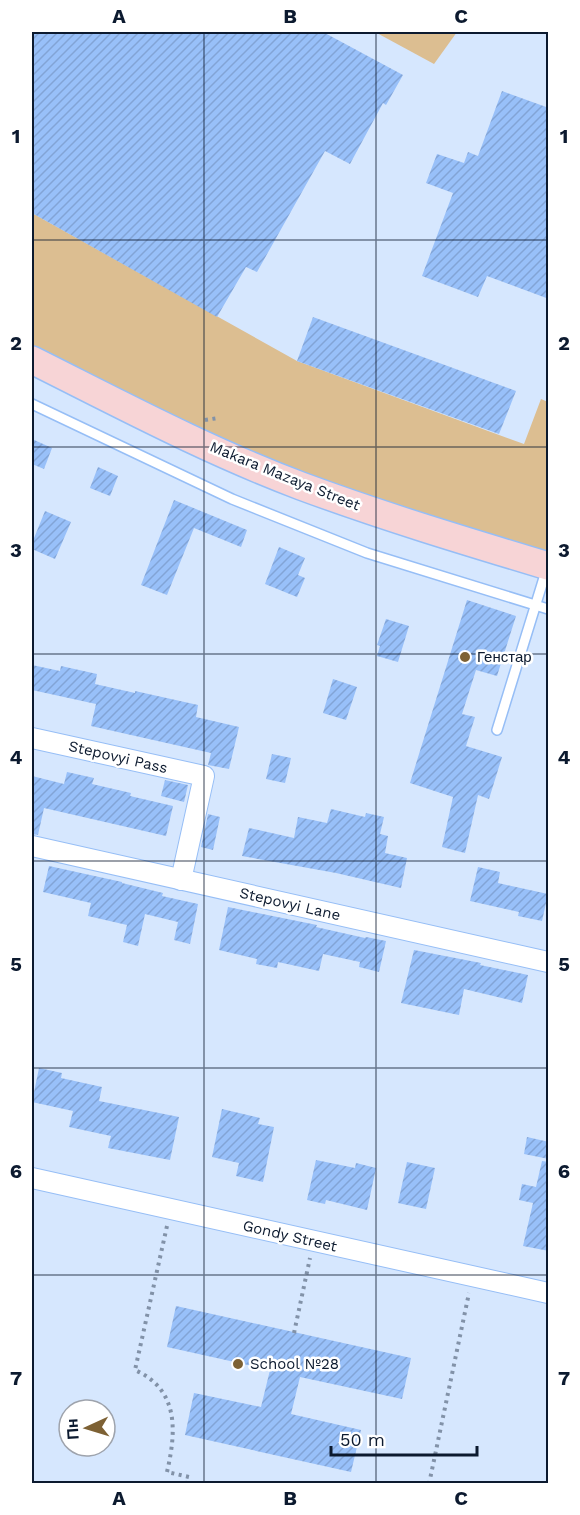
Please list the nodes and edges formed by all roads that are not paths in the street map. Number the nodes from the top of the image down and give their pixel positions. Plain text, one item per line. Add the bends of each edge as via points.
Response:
1 (32, 360) edge
2 (32, 404) edge
3 (548, 566) edge
4 (535, 605) junction
5 (549, 609) edge
6 (496, 730) dead end
7 (32, 738) edge
8 (32, 846) edge
9 (181, 880) junction
10 (549, 962) edge
11 (32, 1178) edge
12 (549, 1293) edge

1 - 3 main road, Makara Mazaya Street via 200,442 299,485 427,530
2 - 4 lane via 232,499 356,549
3 - 4 lane
4 - 5 lane
4 - 6 lane
7 - 9 street, Stepovyi Pass via 204,776
8 - 9 street, Stepovyi Lane
9 - 10 street, Stepovyi Lane
11 - 12 street, Gondy Street

